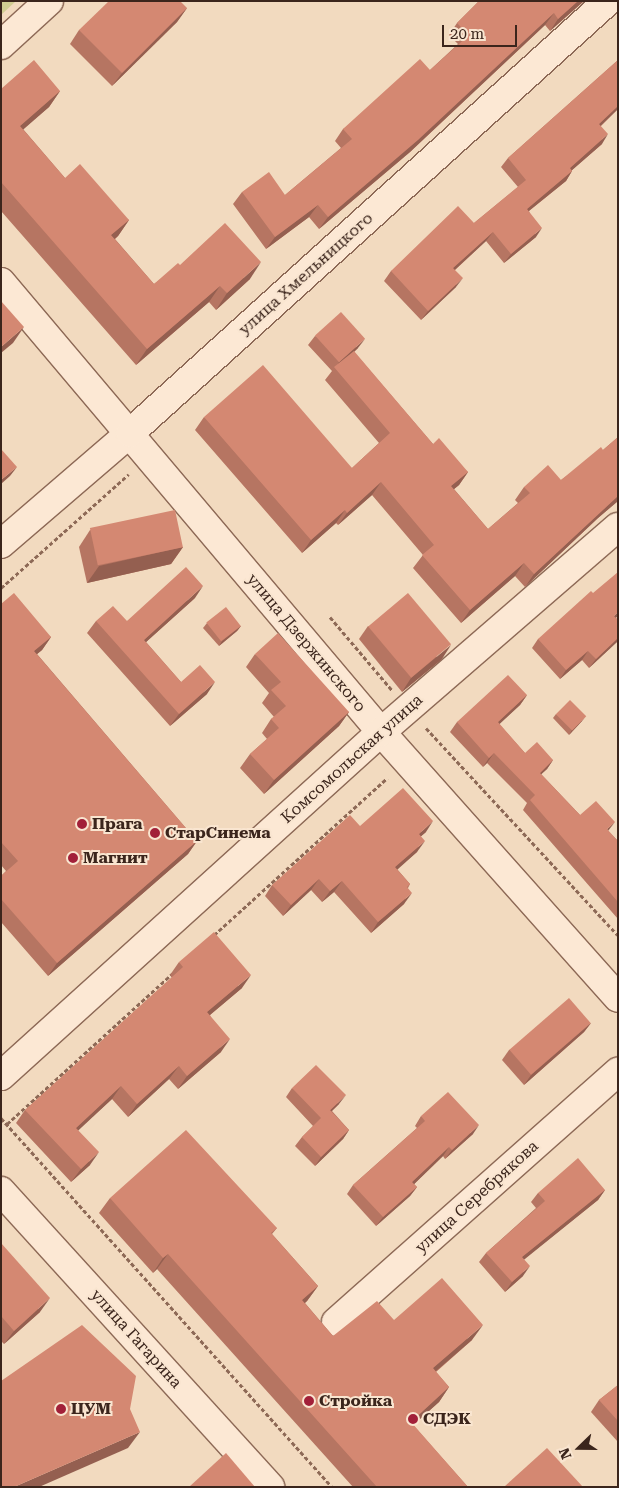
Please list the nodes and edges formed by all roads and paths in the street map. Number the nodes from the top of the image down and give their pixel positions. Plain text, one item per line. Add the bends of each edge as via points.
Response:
1 (49, 1) edge
2 (608, 1) edge
3 (1, 45) edge
4 (1, 282) edge
5 (130, 433) junction
6 (149, 456) junction
7 (618, 527) edge
8 (1, 544) edge
9 (1, 588) edge
10 (330, 617) dead end
11 (408, 708) junction
12 (381, 732) junction
13 (406, 760) junction
14 (618, 935) edge
15 (210, 939) edge
16 (181, 966) edge
17 (618, 998) edge
18 (618, 1072) edge
19 (1, 1076) edge
20 (1, 1118) edge
21 (7, 1124) junction
22 (1, 1191) edge
23 (336, 1322) dead end
24 (270, 1487) edge
25 (332, 1487) edge

1 - 3 street
2 - 5 street, улица Хмельницкого
4 - 5 street, улица Дзержинского
5 - 6 street, улица Дзержинского
5 - 8 street, улица Хмельницкого
6 - 9 path
6 - 12 street, улица Дзержинского
7 - 11 street, Комсомольская улица
10 - 11 path
11 - 12 street, Комсомольская улица
11 - 14 path
12 - 13 street, улица Дзержинского
12 - 19 street, Комсомольская улица
13 - 15 path
13 - 17 street, улица Дзержинского
16 - 21 path
18 - 23 street, улица Серебрякова
20 - 21 path
21 - 25 path
22 - 24 street, улица Гагарина

